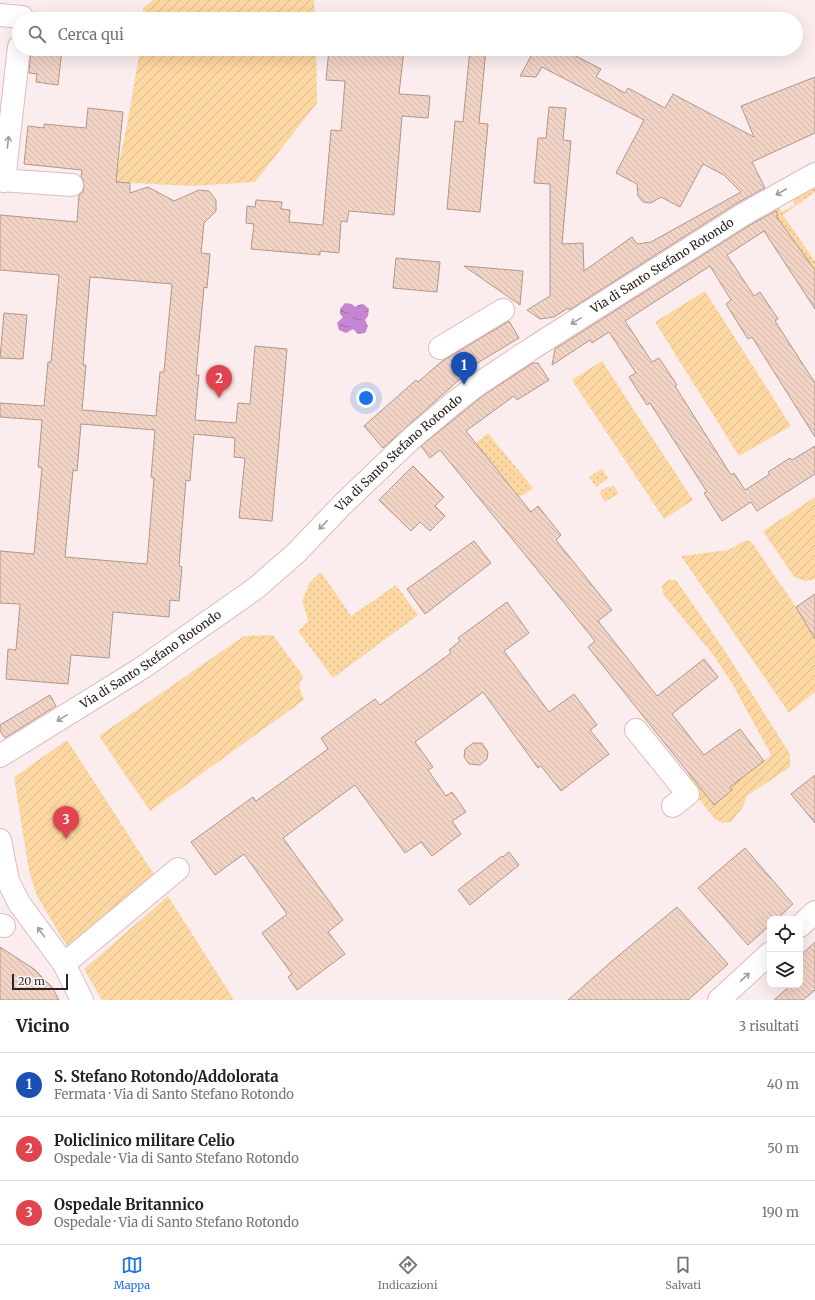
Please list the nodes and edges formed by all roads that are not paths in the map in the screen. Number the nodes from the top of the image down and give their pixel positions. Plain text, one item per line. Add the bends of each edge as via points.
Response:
1 (12, 13) edge
2 (0, 15) edge
3 (18, 56) edge
4 (815, 174) edge
5 (2, 181) edge
6 (72, 185) dead end
7 (503, 310) dead end
8 (440, 348) dead end
9 (636, 730) dead end
10 (0, 756) edge
11 (673, 806) dead end
12 (0, 840) edge
13 (178, 869) dead end
14 (815, 912) edge
15 (803, 923) edge
16 (767, 956) edge
17 (64, 964) junction
18 (82, 1000) edge
19 (719, 1000) edge

1 - 2 street
5 -> 3 street
4 -> 10 street, Via di Santo Stefano Rotondo via 744,214 477,385 412,438 295,554 256,588 142,668
5 - 6 street
7 - 8 street
9 - 11 street via 688,794
17 -> 12 street via 19,903 8,881
13 - 17 street
14 - 15 street
19 -> 16 street
17 - 18 street

